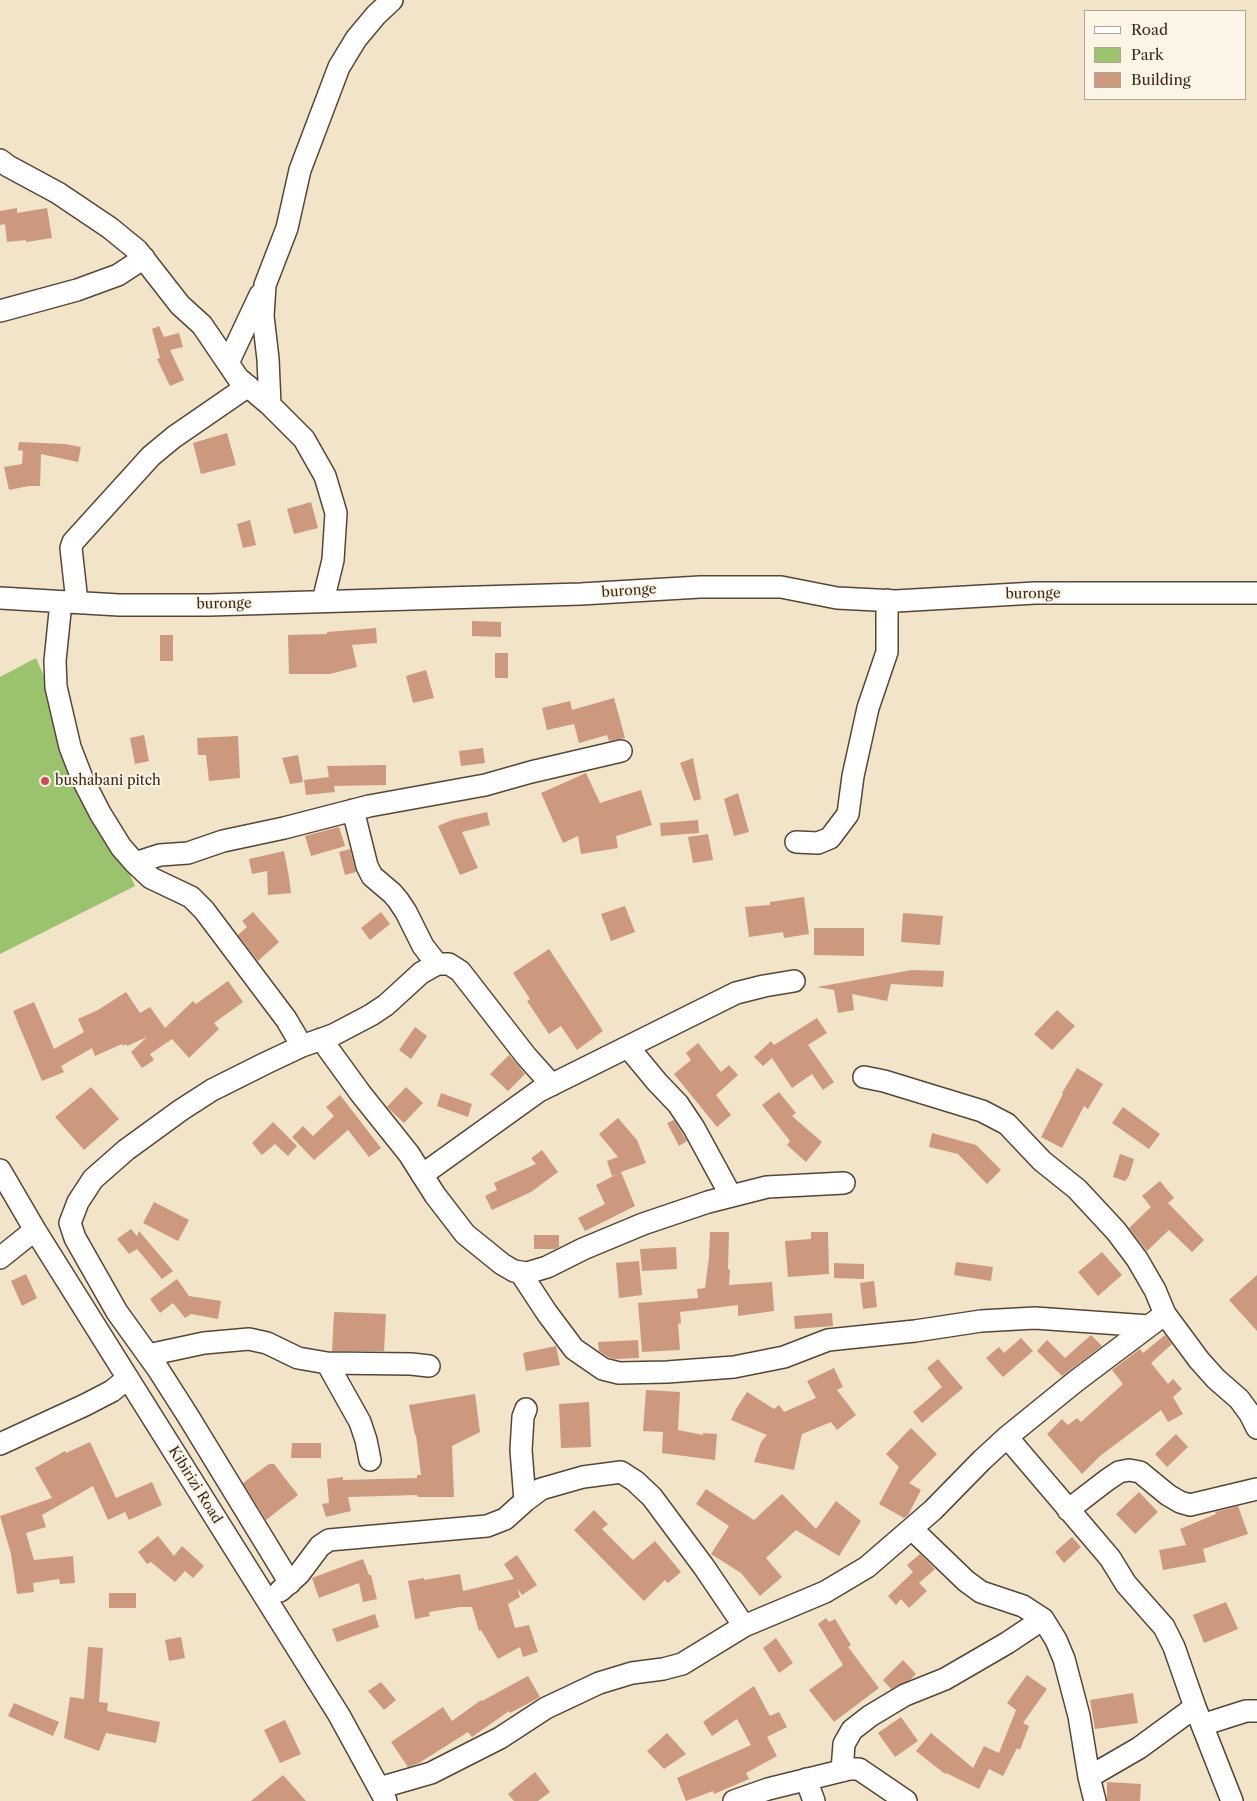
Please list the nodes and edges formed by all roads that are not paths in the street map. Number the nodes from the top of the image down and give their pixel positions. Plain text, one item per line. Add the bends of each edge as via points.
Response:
1 (392, 0) edge
2 (0, 160) edge
3 (144, 258) junction
4 (265, 285) junction
5 (0, 311) edge
6 (228, 363) junction
7 (248, 386) junction
8 (270, 405) junction
9 (1257, 593) edge
10 (0, 598) edge
11 (887, 600) junction
12 (323, 601) junction
13 (69, 602) junction
14 (621, 751) dead end
15 (353, 810) junction
16 (796, 842) dead end
17 (135, 864) junction
18 (438, 964) junction
19 (794, 981) dead end
20 (312, 1042) junction
21 (628, 1047) junction
22 (864, 1077) dead end
23 (552, 1085) junction
24 (0, 1170) edge
25 (422, 1175) junction
26 (844, 1183) dead end
27 (731, 1196) junction
28 (35, 1230) junction
29 (0, 1258) edge
30 (520, 1272) junction
31 (1157, 1320) junction
32 (148, 1355) junction
33 (326, 1363) junction
34 (429, 1366) dead end
35 (128, 1378) junction
36 (526, 1408) dead end
37 (1257, 1428) edge
38 (198, 1432) junction
39 (1007, 1437) junction
40 (0, 1444) edge
41 (176, 1454) junction
42 (370, 1460) dead end
43 (1257, 1489) edge
44 (525, 1501) junction
45 (1068, 1510) junction
46 (912, 1529) junction
47 (290, 1583) junction
48 (267, 1601) junction
49 (1043, 1619) junction
50 (744, 1626) junction
51 (1257, 1711) edge
52 (1198, 1716) junction
53 (842, 1771) junction
54 (1089, 1777) junction
55 (806, 1779) junction
56 (383, 1794) edge
57 (734, 1801) edge
58 (814, 1801) edge
59 (906, 1801) edge
60 (1095, 1801) edge
61 (1232, 1801) edge

1 - 4 street via 356,40 339,67 300,170 287,228
2 - 3 street via 110,228
3 - 5 street via 110,278
3 - 6 street via 180,305 202,325
4 - 6 street
4 - 8 street via 263,316
6 - 7 street
7 - 8 street
7 - 13 street via 151,456 73,542 70,548
8 - 12 street via 304,439 325,476 336,513 333,560
9 - 11 street, buronge via 1034,593
10 - 13 street, buronge
11 - 12 street, buronge via 837,598 781,588 700,587 581,594
11 - 16 street via 887,652 868,708 852,776 848,814 830,838 818,843
12 - 13 street, buronge via 189,605
13 - 17 street via 56,661 56,687 70,747 100,813
14 - 15 street via 485,785
15 - 17 street via 188,853 160,855
15 - 18 street via 372,876 398,900 423,946
17 - 20 street via 151,878 191,897 204,910 286,1020
18 - 20 street via 421,973 371,1015
18 - 23 street via 449,964 460,972
19 - 21 street via 736,993
20 - 25 street via 361,1094
20 - 32 street via 212,1090 181,1110 93,1179 78,1202 70,1222 75,1238 118,1312
21 - 23 street
21 - 27 street via 678,1104
22 - 31 street via 982,1111 1007,1124 1042,1161 1077,1189 1116,1231 1155,1290
23 - 25 street
24 - 28 street, Kibirizi Road
25 - 30 street via 465,1234 502,1264
26 - 27 street via 767,1187
27 - 30 street via 643,1224 546,1267
28 - 29 street
28 - 35 street, Kibirizi Road
30 - 31 street via 574,1348 603,1369 619,1373 734,1367 784,1357 828,1340 981,1321 1035,1318
31 - 37 street via 1239,1399
31 - 39 street
32 - 33 street via 204,1343 249,1339 298,1358
32 - 38 street
33 - 34 street
33 - 42 street via 360,1422
35 - 40 street via 85,1406
35 - 41 street, Kibirizi Road
36 - 44 street via 521,1450
38 - 41 street
38 - 47 street
39 - 45 street
39 - 46 street
41 - 48 street, Kibirizi Road
43 - 45 street via 1190,1506 1168,1495 1140,1472 1129,1470 1119,1472
44 - 47 street via 505,1519 486,1526 329,1540 320,1546
44 - 50 street via 541,1489 558,1483 583,1476 621,1472 652,1498
45 - 52 street via 1164,1627
46 - 49 street via 980,1592 1023,1606
46 - 50 street via 867,1567 825,1592
47 - 48 street
48 - 56 street, Kibirizi Road via 339,1715
49 - 53 street via 945,1679 905,1695 870,1716 852,1730 844,1744
49 - 54 street via 1064,1659 1079,1716
50 - 56 street via 682,1664 599,1683 546,1708 500,1738
51 - 52 street
52 - 54 street
52 - 61 street
53 - 55 street
53 - 59 street via 859,1770
54 - 60 street
55 - 57 street
55 - 58 street

